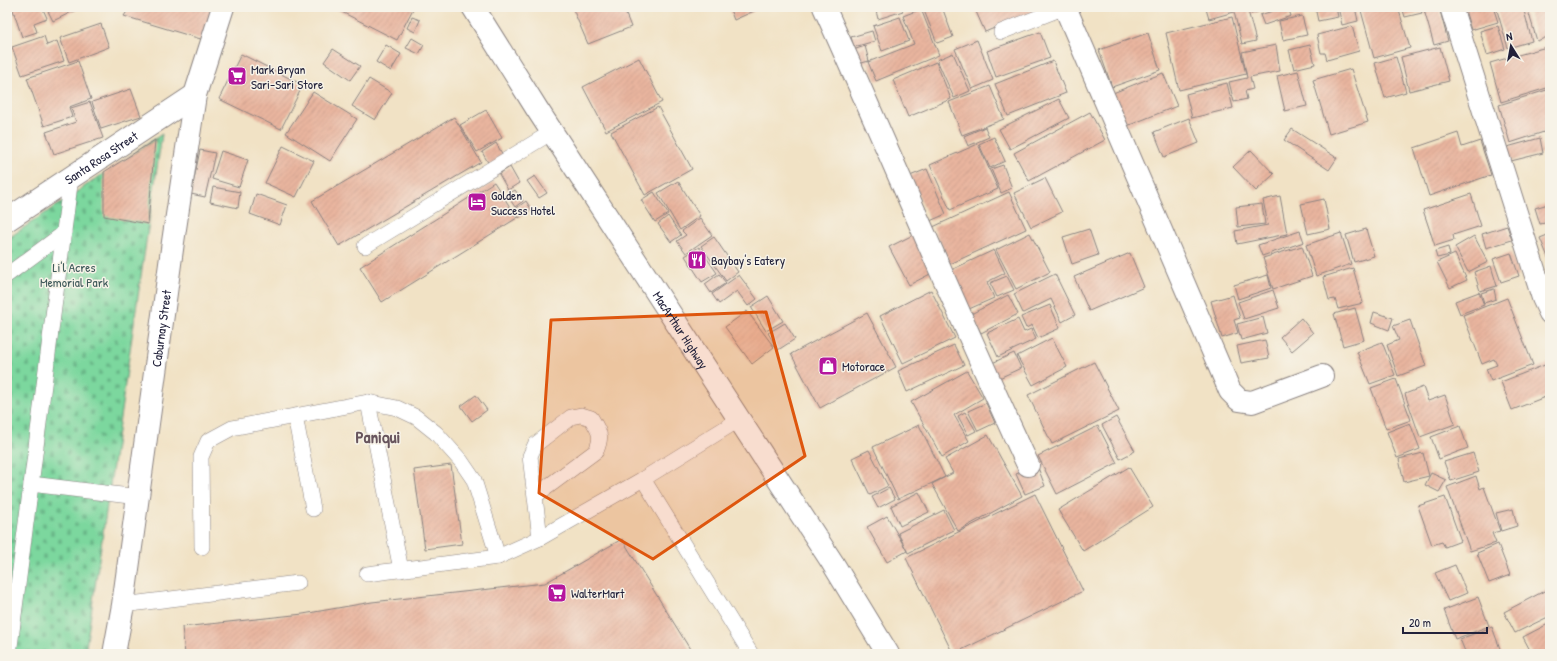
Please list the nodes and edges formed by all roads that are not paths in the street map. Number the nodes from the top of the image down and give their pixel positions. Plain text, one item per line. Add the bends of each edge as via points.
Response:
1 (223, 7) edge
2 (473, 7) edge
3 (824, 7) edge
4 (1065, 7) edge
5 (1451, 7) edge
6 (1001, 32) dead end
7 (195, 95) junction
8 (552, 132) junction
9 (72, 177) junction
10 (7, 220) edge
11 (64, 233) junction
12 (365, 246) dead end
13 (7, 275) edge
14 (1550, 313) edge
15 (1322, 376) dead end
16 (368, 402) junction
17 (295, 416) junction
18 (740, 419) junction
19 (1028, 465) dead end
20 (643, 479) junction
21 (31, 484) junction
22 (535, 496) junction
23 (138, 497) junction
24 (313, 509) dead end
25 (540, 538) junction
26 (202, 547) dead end
27 (498, 557) junction
28 (400, 570) junction
29 (367, 574) dead end
30 (298, 583) dead end
31 (123, 605) junction
32 (9, 654) edge
33 (114, 654) edge
34 (751, 654) edge
35 (888, 654) edge

1 - 7 main road, Caburnay Street
2 - 8 main road, MacArthur Highway
3 - 19 main road via 898,171 957,311
4 - 6 lane
4 - 15 main road via 1230,391 1239,400 1252,402
5 - 14 main road via 1543,298
7 - 9 main road, Santa Rosa Street
7 - 23 main road, Caburnay Street
8 - 12 lane
8 - 18 main road, MacArthur Highway
9 - 10 main road, Santa Rosa Street
9 - 11 lane
11 - 13 lane
11 - 21 lane
16 - 17 lane
16 - 27 lane via 397,408 416,417 436,433 461,461 474,480
16 - 28 lane
17 - 24 lane
17 - 26 lane via 232,428 208,441 201,457
18 - 20 lane
18 - 35 main road, MacArthur Highway
20 - 25 lane
20 - 34 lane
21 - 23 lane
21 - 32 lane
22 - 22 lane via 530,456 535,445 571,417 582,415 591,418 599,432 600,442 596,451
22 - 25 lane
23 - 31 main road, Caburnay Street
25 - 27 lane
27 - 28 lane
28 - 29 lane
30 - 31 lane
31 - 33 main road, Caburnay Street

